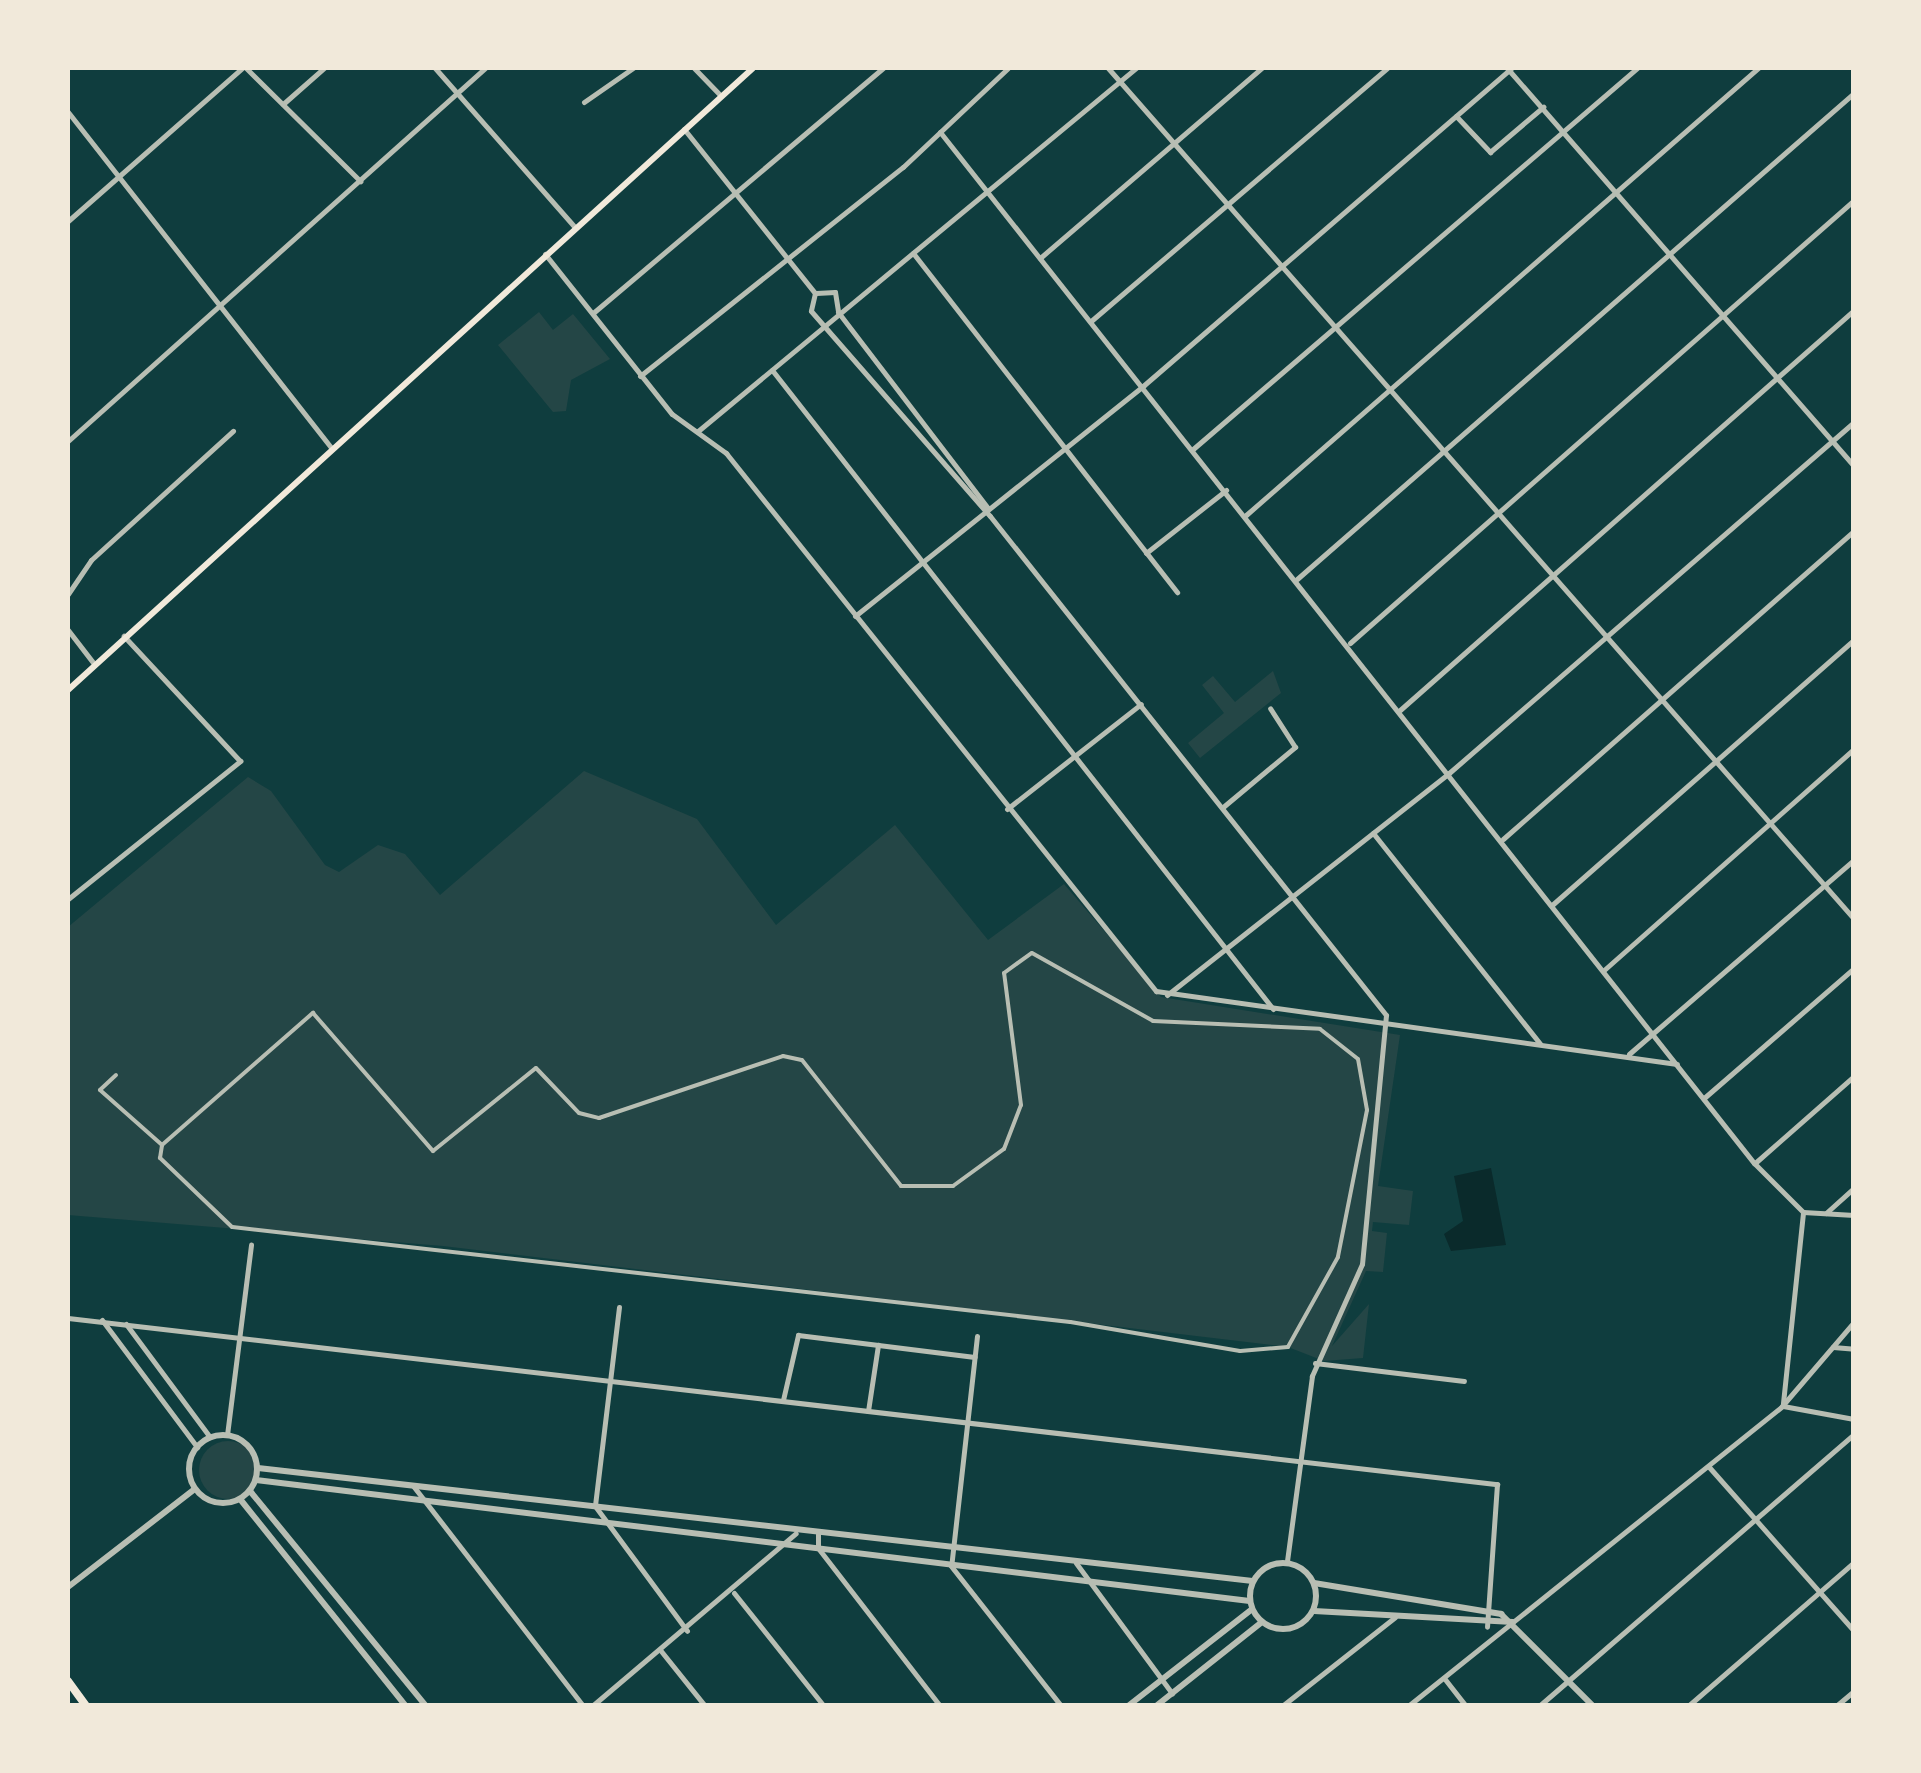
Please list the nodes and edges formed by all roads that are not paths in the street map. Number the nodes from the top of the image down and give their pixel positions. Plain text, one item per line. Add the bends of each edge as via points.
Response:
1 (244, 68) edge
2 (324, 68) edge
3 (435, 68) edge
4 (485, 68) edge
5 (633, 68) edge
6 (694, 68) edge
7 (753, 68) edge
8 (883, 68) edge
9 (1008, 68) edge
10 (1108, 68) edge
11 (1136, 68) edge
12 (1262, 68) edge
13 (1387, 68) edge
14 (1510, 68) edge
15 (1637, 68) edge
16 (1758, 68) edge
17 (1120, 82) junction
18 (458, 93) junction
19 (1854, 93) edge
20 (721, 96) junction
21 (584, 102) dead end
22 (283, 104) junction
23 (1543, 107) junction
24 (68, 112) edge
25 (1456, 116) junction
26 (684, 129) junction
27 (1564, 131) junction
28 (940, 132) junction
29 (1177, 144) junction
30 (118, 176) junction
31 (360, 181) junction
32 (1615, 192) junction
33 (989, 194) junction
34 (741, 197) junction
35 (1854, 200) edge
36 (1230, 206) junction
37 (68, 220) edge
38 (574, 226) junction
39 (545, 253) junction
40 (914, 254) junction
41 (1668, 255) junction
42 (1040, 258) junction
43 (789, 260) junction
44 (1283, 266) junction
45 (816, 293) junction
46 (223, 307) junction
47 (1854, 310) edge
48 (838, 312) junction
49 (593, 313) junction
50 (1722, 316) junction
51 (827, 320) junction
52 (1091, 321) junction
53 (1336, 327) junction
54 (772, 370) junction
55 (640, 376) junction
56 (1776, 377) junction
57 (1142, 386) junction
58 (1390, 389) junction
59 (1854, 422) edge
60 (234, 431) dead end
61 (698, 431) junction
62 (68, 441) edge
63 (1831, 441) junction
64 (331, 446) junction
65 (1066, 448) junction
66 (1193, 449) junction
67 (1444, 450) junction
68 (1854, 466) edge
69 (1226, 490) junction
70 (988, 512) junction
71 (1501, 513) junction
72 (1246, 515) junction
73 (1854, 531) edge
74 (1146, 553) junction
75 (919, 563) junction
76 (1553, 574) junction
77 (1297, 578) junction
78 (1177, 592) dead end
79 (68, 594) edge
80 (854, 616) junction
81 (68, 630) edge
82 (124, 636) junction
83 (1606, 638) junction
84 (1854, 640) edge
85 (1350, 643) junction
86 (95, 665) junction
87 (68, 690) edge
88 (1660, 700) junction
89 (1142, 704) junction
90 (1270, 708) dead end
91 (1400, 710) junction
92 (1854, 749) edge
93 (1075, 756) junction
94 (1715, 762) junction
95 (1449, 773) junction
96 (1223, 807) junction
97 (1007, 809) junction
98 (1768, 823) junction
99 (1373, 833) junction
100 (1502, 840) junction
101 (1854, 860) edge
102 (1824, 886) junction
103 (1293, 896) junction
104 (68, 899) edge
105 (1552, 905) junction
106 (1854, 919) edge
107 (1227, 948) junction
108 (1854, 968) edge
109 (1604, 970) junction
110 (1166, 995) junction
111 (1274, 1010) junction
112 (1389, 1027) junction
113 (1653, 1034) junction
114 (1540, 1044) junction
115 (1628, 1054) junction
116 (1677, 1064) junction
117 (116, 1075) dead end
118 (1854, 1076) edge
119 (1704, 1098) junction
120 (162, 1145) junction
121 (1754, 1163) junction
122 (1854, 1188) edge
123 (1803, 1212) junction
124 (1826, 1213) junction
125 (1854, 1215) edge
126 (250, 1245) dead end
127 (619, 1307) dead end
128 (68, 1318) edge
129 (102, 1320) junction
130 (1854, 1322) edge
131 (126, 1324) junction
132 (977, 1336) dead end
133 (239, 1337) junction
134 (878, 1345) junction
135 (1832, 1346) junction
136 (1854, 1349) edge
137 (975, 1356) junction
138 (1316, 1362) junction
139 (612, 1380) junction
140 (1464, 1382) dead end
141 (783, 1400) junction
142 (1782, 1406) junction
143 (868, 1412) junction
144 (1854, 1420) edge
145 (967, 1423) junction
146 (1854, 1434) edge
147 (226, 1435) junction
148 (210, 1438) junction
149 (197, 1447) junction
150 (1299, 1462) junction
151 (1708, 1467) junction
152 (258, 1468) junction
153 (256, 1480) junction
154 (412, 1484) junction
155 (195, 1489) junction
156 (250, 1491) junction
157 (240, 1499) junction
158 (424, 1500) junction
159 (595, 1506) junction
160 (1755, 1519) junction
161 (604, 1524) junction
162 (796, 1533) junction
163 (818, 1534) junction
164 (790, 1546) junction
165 (818, 1548) junction
166 (953, 1548) junction
167 (1287, 1562) junction
168 (1854, 1562) edge
169 (1076, 1563) junction
170 (951, 1566) junction
171 (1084, 1580) junction
172 (1253, 1580) junction
173 (1314, 1583) junction
174 (68, 1588) edge
175 (1819, 1592) junction
176 (734, 1593) junction
177 (1250, 1605) junction
178 (1488, 1611) junction
179 (1312, 1612) junction
180 (1394, 1617) junction
181 (1262, 1622) junction
182 (1514, 1622) junction
183 (1486, 1627) junction
184 (686, 1631) junction
185 (1854, 1631) edge
186 (661, 1651) junction
187 (1444, 1678) junction
188 (1570, 1679) junction
189 (1161, 1680) junction
190 (68, 1681) edge
191 (1854, 1690) edge
192 (1172, 1693) junction
193 (420, 1698) junction
194 (86, 1706) edge
195 (408, 1706) edge
196 (426, 1706) edge
197 (583, 1706) edge
198 (592, 1706) edge
199 (704, 1706) edge
200 (824, 1706) edge
201 (940, 1706) edge
202 (1061, 1706) edge
203 (1128, 1706) edge
204 (1156, 1706) edge
205 (1282, 1706) edge
206 (1408, 1706) edge
207 (1466, 1706) edge
208 (1539, 1706) edge
209 (1593, 1706) edge
210 (1688, 1706) edge
211 (1836, 1706) edge

1 - 22 street
1 - 30 street
2 - 22 street
3 - 18 street
4 - 18 street
5 - 21 street
6 - 20 street
7 - 20 main road
8 - 34 street
9 - 28 street
10 - 17 street
11 - 17 street
12 - 29 street
13 - 36 street
14 - 23 street
14 - 25 street
15 - 27 street
16 - 32 street
17 - 29 street
17 - 33 street
18 - 31 street
18 - 38 street
19 - 41 street
20 - 26 main road
22 - 31 street
23 - 25 street via 1490,152
23 - 27 street
24 - 30 street
25 - 44 street
26 - 34 street
26 - 38 main road
27 - 32 street
27 - 53 street
28 - 33 street
28 - 43 street
29 - 36 street
29 - 42 street
30 - 37 street
30 - 46 street
31 - 46 street
32 - 41 street
32 - 58 street
33 - 40 street
33 - 42 street
34 - 43 street
34 - 49 street
35 - 50 street
36 - 44 street
36 - 52 street
38 - 39 main road
39 - 49 street
39 - 64 main road
40 - 48 street
40 - 65 street
41 - 50 street
41 - 67 street
42 - 52 street
43 - 45 street
43 - 55 street
44 - 53 street
44 - 57 street
45 - 48 street via 835,292
45 - 51 street via 811,311
46 - 62 street
46 - 64 street
47 - 56 street
48 - 51 street
48 - 70 street
49 - 55 street
50 - 56 street
50 - 71 street
51 - 54 street
51 - 70 street
52 - 57 street
53 - 58 street
53 - 66 street
54 - 61 street
54 - 75 street
55 - 61 street
56 - 63 street
56 - 76 street
57 - 65 street
57 - 66 street
58 - 67 street
58 - 72 street
59 - 63 street
60 - 79 street via 91,560
61 - 80 street via 726,453
63 - 68 street
63 - 83 street
64 - 82 main road
65 - 70 street
65 - 74 street
66 - 69 street
67 - 71 street
67 - 77 street
69 - 72 street
69 - 74 street
70 - 75 street
70 - 89 street
71 - 76 street
71 - 85 street
72 - 77 street
73 - 88 street
74 - 78 street
75 - 80 street
75 - 93 street
76 - 83 street
76 - 91 street
77 - 85 street
80 - 97 street
81 - 86 street
82 - 86 main road
82 - 104 street via 240,761
83 - 88 street
83 - 95 street
84 - 94 street
85 - 91 street
86 - 87 main road
88 - 94 street
88 - 100 street
89 - 93 street
89 - 96 street
90 - 96 street via 1295,748
91 - 95 street
92 - 98 street
93 - 97 street
93 - 107 street
94 - 98 street
94 - 105 street
95 - 99 street
95 - 100 street
96 - 103 street
97 - 110 street
98 - 102 street
98 - 109 street
99 - 103 street
99 - 114 street
100 - 105 street
101 - 102 street
102 - 106 street
102 - 113 street
103 - 107 street
103 - 112 street
105 - 109 street
107 - 110 street
107 - 111 street
108 - 119 street
109 - 113 street
110 - 111 street
111 - 112 street
112 - 114 street
112 - 138 street via 1362,1264
113 - 115 street
113 - 116 street
114 - 115 street
115 - 116 street
116 - 119 street
117 - 120 street via 100,1090
118 - 121 street
119 - 121 street
120 - 120 street via 160,1158 232,1228 1104,1326 1240,1350 1288,1347 1320,1302 1338,1257 1366,1079 1358,1059 1320,1029 1156,1022 1032,954 1004,974 1022,1105 1004,1148 953,1186 902,1186 802,1060 783,1056 599,1118 579,1113 536,1068 433,1151 313,1014
121 - 123 street
122 - 124 street
123 - 124 street
123 - 142 street
124 - 125 street
126 - 133 street
127 - 139 street
128 - 129 street
129 - 131 street
129 - 149 street
130 - 135 street
131 - 133 street
131 - 148 street
132 - 137 street
133 - 139 street
133 - 147 street
134 - 137 street
134 - 141 street via 798,1334
134 - 143 street
135 - 136 street
135 - 142 street
137 - 145 street
138 - 140 street
138 - 150 street
139 - 141 street
139 - 159 street
141 - 143 street
142 - 144 street
142 - 151 street
143 - 145 street
145 - 150 street
145 - 166 street
146 - 160 street
147 - 148 street
147 - 152 street via 249,1445
148 - 149 street
149 - 155 street via 189,1468
150 - 167 street
150 - 178 street via 1500,1487
151 - 160 street
151 - 182 street
152 - 153 street
152 - 154 street
153 - 156 street
153 - 158 street
154 - 158 street
154 - 159 street
155 - 157 street via 216,1503
155 - 174 street
156 - 157 street
156 - 193 street
157 - 195 street
158 - 161 street
158 - 197 street
159 - 161 street
159 - 162 street
160 - 175 street
160 - 188 street
161 - 164 street
161 - 184 street
162 - 163 street
162 - 164 street
163 - 165 street
163 - 166 street
164 - 165 street
164 - 176 street
165 - 170 street
165 - 201 street
166 - 169 street
166 - 170 street
167 - 172 street
167 - 173 street
168 - 175 street
169 - 171 street
169 - 172 street
170 - 171 street
170 - 202 street
171 - 177 street
171 - 189 street
172 - 177 street
173 - 178 street
173 - 179 street
175 - 185 street
175 - 210 street
176 - 184 street
176 - 200 street
177 - 181 street
177 - 189 street
178 - 182 street
178 - 183 street
179 - 180 street
179 - 181 street via 1290,1628
180 - 183 street
180 - 205 street
181 - 192 street
182 - 183 street
182 - 187 street
182 - 188 street
184 - 186 street
186 - 198 street
186 - 199 street
187 - 206 street
187 - 207 street
188 - 208 street
188 - 209 street
189 - 192 street
189 - 203 street
190 - 194 main road
191 - 211 street
192 - 204 street
193 - 195 street
193 - 196 street

